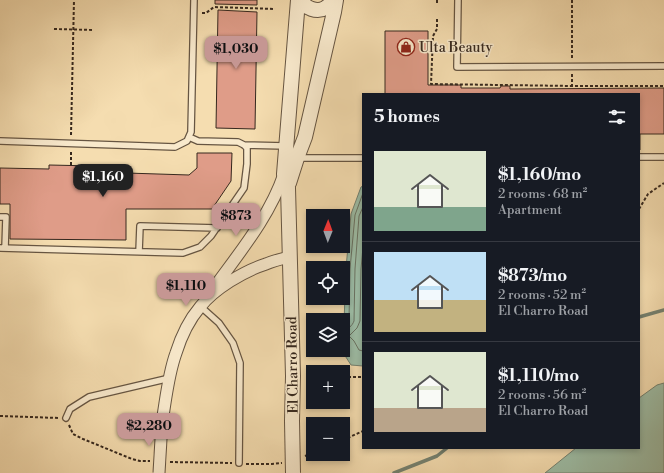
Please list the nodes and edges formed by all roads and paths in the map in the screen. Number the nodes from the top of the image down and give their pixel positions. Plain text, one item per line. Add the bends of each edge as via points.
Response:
1 (74, 0) edge
2 (194, 0) edge
3 (298, 0) edge
4 (301, 0) edge
5 (336, 0) edge
6 (458, 0) edge
7 (572, 0) edge
8 (275, 9) dead end
9 (194, 14) junction
10 (54, 29) dead end
11 (73, 30) junction
12 (94, 30) dead end
13 (572, 58) dead end
14 (664, 66) edge
15 (572, 74) dead end
16 (664, 86) edge
17 (190, 137) junction
18 (0, 141) edge
19 (71, 144) junction
20 (244, 145) junction
21 (286, 146) junction
22 (640, 157) edge
23 (664, 157) edge
24 (297, 158) junction
25 (362, 158) edge
26 (71, 165) dead end
27 (284, 174) junction
28 (664, 183) edge
29 (288, 188) junction
30 (640, 207) edge
31 (0, 217) edge
32 (217, 228) junction
33 (2, 248) edge
34 (139, 252) junction
35 (289, 257) junction
36 (200, 306) junction
37 (350, 377) edge
38 (362, 377) edge
39 (170, 378) junction
40 (0, 416) edge
41 (66, 418) junction
42 (362, 431) edge
43 (350, 437) edge
44 (306, 456) edge
45 (302, 457) dead end
46 (154, 461) dead end
47 (168, 462) dead end
48 (239, 464) junction
49 (288, 468) edge
50 (159, 473) edge

1 - 11 path
2 - 9 lane
3 - 21 street, El Charro Road
4 - 5 street via 312,9 323,9
5 - 24 street, El Charro Road via 305,137
6 - 14 lane via 457,67
7 - 13 path
8 - 9 path via 214,7 206,13
9 - 17 lane
10 - 11 path
11 - 12 path
11 - 19 path
15 - 16 path via 572,86
17 - 19 lane via 175,148
17 - 20 lane via 198,141 238,142
18 - 19 lane
19 - 26 path
20 - 21 lane
20 - 32 lane via 247,148 247,164 244,188
21 - 27 street, El Charro Road
22 - 23 lane
24 - 25 lane
24 - 29 street, El Charro Road
27 - 29 street, El Charro Road
27 - 36 street via 268,211
28 - 30 path via 648,194
29 - 35 street, El Charro Road
31 - 33 lane via 6,218
32 - 34 lane via 200,247 183,253
32 - 34 lane via 140,226
33 - 34 lane
35 - 36 street via 240,275 216,291
35 - 49 street, El Charro Road, bridge via 292,421
36 - 39 street via 186,329 176,353
36 - 48 lane via 219,323 233,344 240,363
37 - 38 path
39 - 41 lane via 89,397 70,409
39 - 50 street, bridge via 162,422
40 - 41 path
41 - 46 path via 74,434 83,439 132,459
42 - 43 path
44 - 45 path
47 - 48 path
48 - 49 path via 272,464

